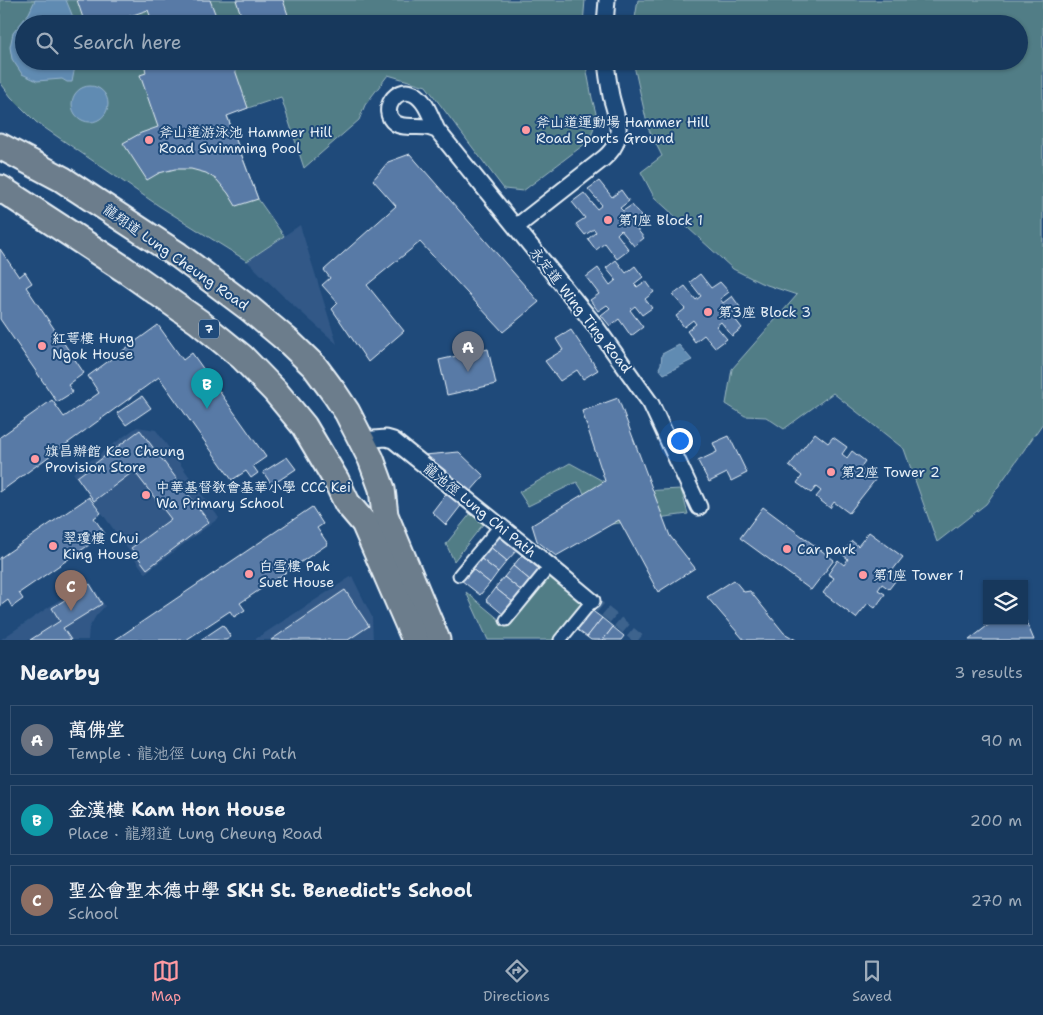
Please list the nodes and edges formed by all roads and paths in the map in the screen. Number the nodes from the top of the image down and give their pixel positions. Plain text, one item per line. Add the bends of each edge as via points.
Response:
1 (607, 0) edge
2 (606, 15) edge
3 (608, 70) edge
4 (0, 126) edge
5 (437, 130) dead end
6 (0, 146) edge
7 (62, 179) junction
8 (0, 188) edge
9 (516, 227) junction
10 (362, 440) junction
11 (382, 489) junction
12 (347, 503) junction
13 (699, 507) dead end
14 (375, 519) junction
15 (500, 526) junction
16 (550, 566) junction
17 (459, 575) dead end
18 (592, 601) joint
19 (506, 620) dead end
20 (397, 640) edge
21 (415, 640) edge
22 (437, 640) edge
23 (455, 640) edge
24 (560, 640) edge

1 - 2 street
3 - 9 street via 618,133 615,145 604,158
4 - 7 highway via 38,155
5 - 9 street, 永定道 Wing Ting Road
6 - 7 highway, 龍翔道 Lung Cheung Road / 7
7 - 10 highway, 龍翔道 Lung Cheung Road / 7 via 178,255 288,341 315,367
8 - 12 highway, 龍翔道 Lung Cheung Road / 7 via 154,289 242,357 304,426
9 - 13 street, 永定道 Wing Ting Road via 594,324 652,404
10 - 11 highway, 龍翔道 Lung Cheung Road / 7
10 - 15 street, 龍池徑 Lung Chi Path via 393,440
11 - 14 highway, 龍翔道 Lung Cheung Road / 7
11 - 23 highway via 400,509
12 - 14 highway, 龍翔道 Lung Cheung Road / 7
12 - 20 highway via 349,528
14 - 21 highway, 龍翔道 Lung Cheung Road / 7
14 - 22 highway, 龍翔道 Lung Cheung Road / 7
15 - 16 street, 龍池徑 Lung Chi Path
15 - 17 street
16 - 18 street, 龍池徑 Lung Chi Path
16 - 19 street
18 - 24 street

